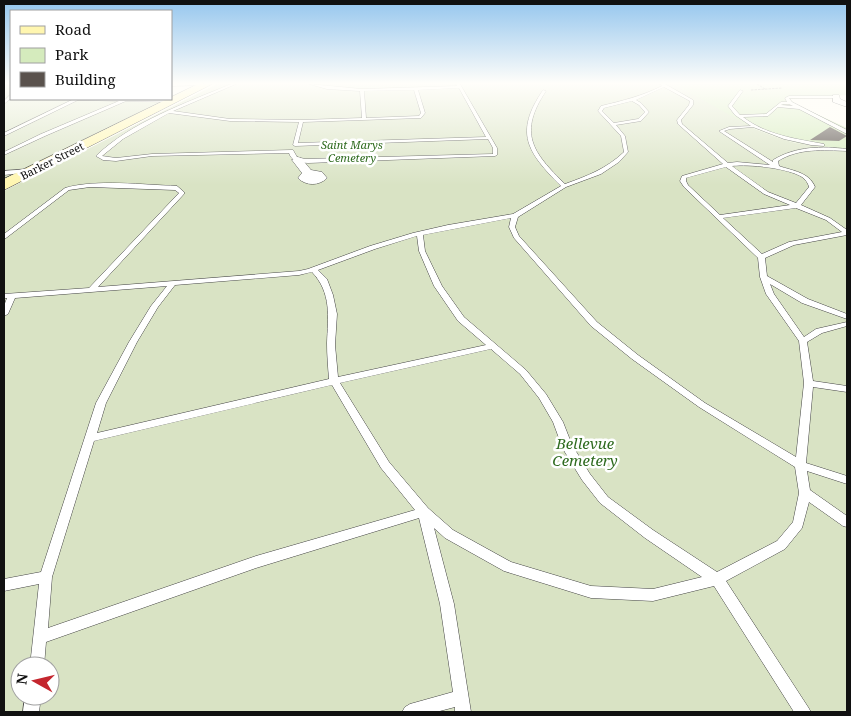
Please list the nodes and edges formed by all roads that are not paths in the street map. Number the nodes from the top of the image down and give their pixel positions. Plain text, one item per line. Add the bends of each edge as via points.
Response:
1 (39, 117) edge
2 (84, 117) edge
3 (147, 117) edge
4 (153, 117) edge
5 (219, 117) edge
6 (409, 117) edge
7 (477, 117) edge
8 (531, 117) edge
9 (605, 117) edge
10 (643, 117) edge
11 (681, 117) edge
12 (743, 117) edge
13 (818, 117) edge
14 (364, 119) joint
15 (301, 121) junction
16 (613, 124) junction
17 (751, 128) dead end
18 (847, 132) edge
19 (4, 135) edge
20 (488, 138) junction
21 (847, 148) edge
22 (294, 152) junction
23 (4, 154) edge
24 (727, 165) junction
25 (777, 167) junction
26 (32, 171) junction
27 (4, 172) edge
28 (308, 172) dead end
29 (4, 185) edge
30 (564, 186) junction
31 (797, 206) junction
32 (515, 216) junction
33 (718, 217) junction
34 (847, 233) edge
35 (420, 234) junction
36 (4, 237) edge
37 (761, 257) junction
38 (315, 270) junction
39 (764, 277) junction
40 (173, 284) junction
41 (91, 290) junction
42 (8, 296) edge
43 (4, 314) edge
44 (847, 317) edge
45 (847, 324) edge
46 (803, 341) junction
47 (494, 346) junction
48 (334, 381) junction
49 (809, 383) junction
50 (847, 389) edge
51 (91, 438) junction
52 (800, 464) junction
53 (847, 480) edge
54 (804, 493) junction
55 (424, 512) junction
56 (847, 522) edge
57 (46, 576) junction
58 (718, 579) junction
59 (4, 585) edge
60 (40, 637) junction
61 (38, 656) edge
62 (462, 705) edge
63 (410, 712) edge
64 (803, 712) edge

1 - 19 lane
2 - 23 lane
3 - 26 main road, Barker Street
4 - 22 lane via 98,156 223,156
5 - 15 lane
6 - 14 lane
7 - 20 lane
8 - 30 lane via 528,136 532,148 542,164
9 - 16 lane
10 - 16 lane
11 - 24 lane via 680,124
12 - 21 lane via 783,137
13 - 18 lane
14 - 15 lane
15 - 22 lane
16 - 30 lane via 623,136 626,152 599,173
17 - 25 lane via 721,131
20 - 22 lane
20 - 22 lane via 495,148 495,155
21 - 25 lane via 792,152 775,161
22 - 28 street
24 - 25 lane
24 - 31 lane via 759,189
24 - 33 lane via 692,173 683,181
25 - 31 lane via 804,176 810,182 812,186
26 - 27 lane
26 - 29 main road, Barker Street
30 - 32 lane
31 - 33 lane
31 - 34 lane
32 - 35 lane
32 - 52 lane via 512,227 516,236 594,324 702,405
33 - 37 lane
34 - 37 lane via 795,242
35 - 38 lane via 383,244
35 - 47 lane via 422,251 438,286 462,319
36 - 41 lane via 74,187 136,186 180,190 182,192 177,199
37 - 39 lane
38 - 40 lane
38 - 48 lane via 323,280 333,314
39 - 44 lane via 805,301
39 - 46 lane via 774,300
40 - 41 lane
40 - 51 lane via 133,342 101,402
41 - 42 lane
42 - 43 lane
45 - 46 lane via 819,330
46 - 49 lane
47 - 48 lane
47 - 58 lane via 523,372 543,396 567,446 604,500
48 - 51 lane
48 - 55 lane via 385,465
49 - 50 lane
49 - 52 lane
51 - 57 lane
52 - 53 lane
52 - 54 lane
54 - 56 lane
54 - 58 lane via 798,524 781,545
55 - 58 lane via 449,534 508,567 591,592 653,596
55 - 60 lane via 256,562
55 - 62 lane via 447,604
57 - 59 lane
57 - 60 lane
58 - 64 lane
60 - 61 lane
62 - 63 lane

